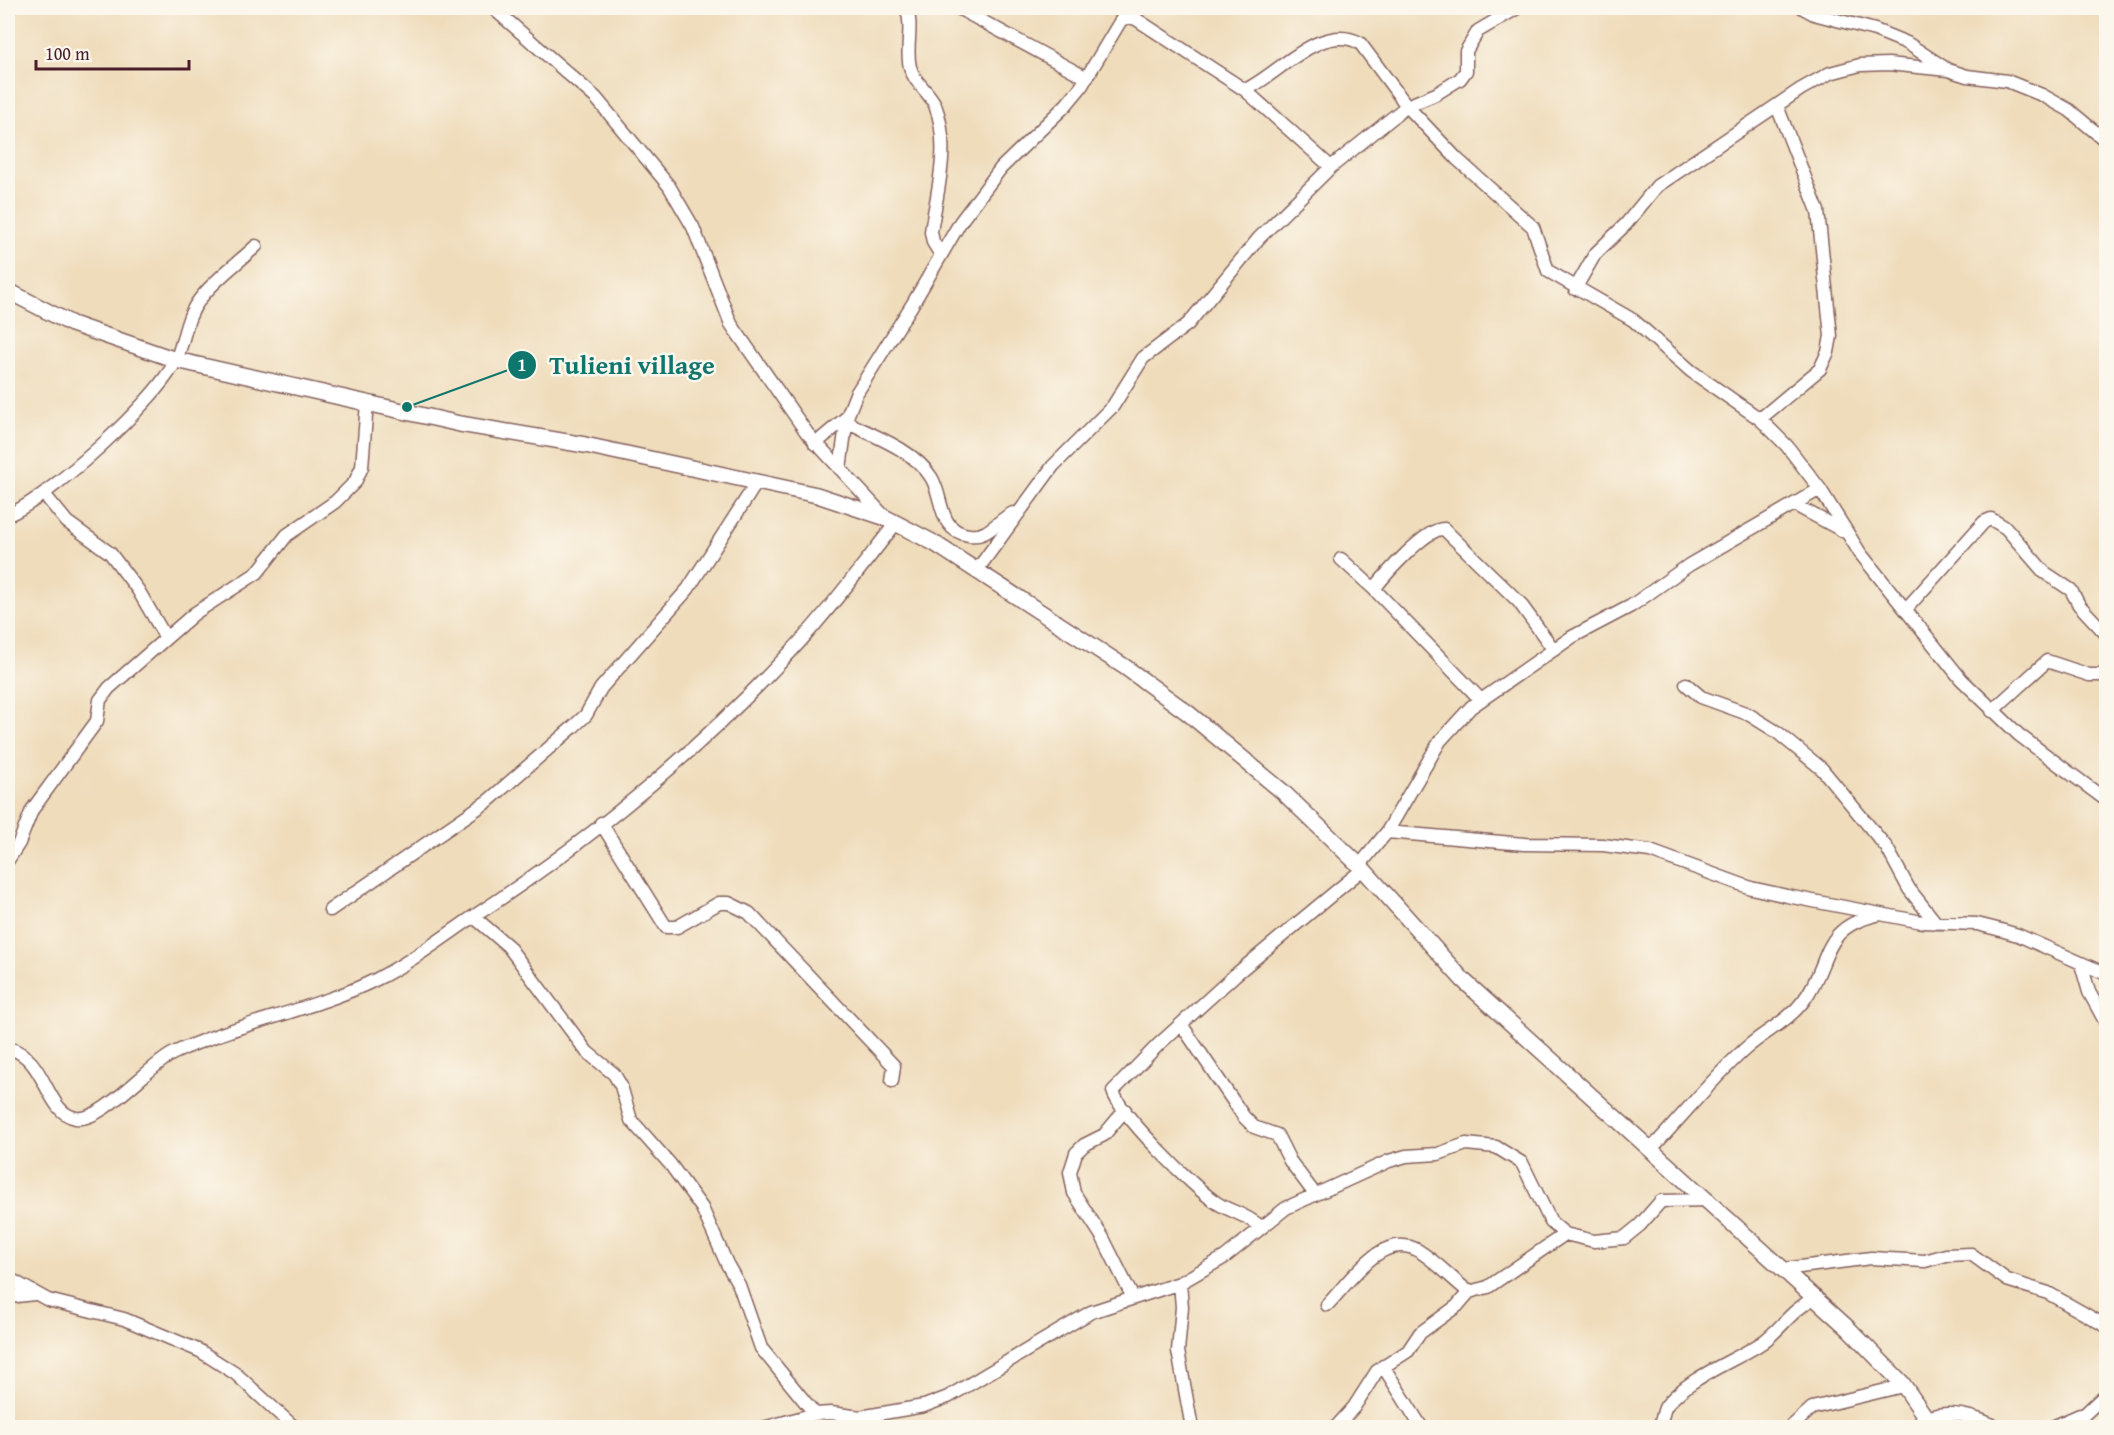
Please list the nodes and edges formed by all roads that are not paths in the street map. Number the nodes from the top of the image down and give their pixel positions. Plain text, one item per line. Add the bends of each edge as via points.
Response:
1 (493, 8) edge
2 (957, 8) edge
3 (1517, 8) edge
4 (1803, 8) edge
5 (910, 9) edge
6 (1137, 13) edge
7 (1948, 70) junction
8 (1087, 78) junction
9 (1245, 90) junction
10 (1407, 106) junction
11 (1777, 106) junction
12 (2106, 141) edge
13 (1330, 167) junction
14 (256, 246) dead end
15 (941, 255) junction
16 (1575, 289) junction
17 (8, 291) edge
18 (176, 360) junction
19 (367, 403) junction
20 (1760, 419) junction
21 (847, 420) junction
22 (815, 444) junction
23 (840, 469) junction
24 (757, 482) junction
25 (1820, 489) junction
26 (44, 494) junction
27 (1795, 505) junction
28 (1017, 512) junction
29 (8, 515) edge
30 (891, 520) junction
31 (1846, 532) junction
32 (1341, 559) dead end
33 (977, 570) junction
34 (1374, 589) junction
35 (1906, 609) junction
36 (2106, 634) edge
37 (166, 638) junction
38 (1554, 650) junction
39 (2106, 675) edge
40 (1686, 684) dead end
41 (1480, 700) junction
42 (1992, 711) junction
43 (2106, 800) edge
44 (601, 823) junction
45 (1387, 832) junction
46 (8, 860) edge
47 (1361, 867) junction
48 (330, 910) dead end
49 (1881, 914) junction
50 (474, 917) junction
51 (1936, 923) junction
52 (2081, 964) junction
53 (2106, 974) edge
54 (2106, 1023) edge
55 (1181, 1024) junction
56 (8, 1048) edge
57 (892, 1081) dead end
58 (1125, 1110) junction
59 (1650, 1150) junction
60 (1314, 1193) junction
61 (1709, 1200) junction
62 (1261, 1227) junction
63 (1565, 1234) junction
64 (1784, 1269) junction
65 (8, 1278) edge
66 (1180, 1283) junction
67 (1469, 1292) junction
68 (34, 1294) junction
69 (1816, 1297) junction
70 (8, 1298) edge
71 (1133, 1298) junction
72 (1327, 1305) dead end
73 (2106, 1326) edge
74 (1383, 1366) junction
75 (1904, 1386) junction
76 (2106, 1394) edge
77 (2084, 1413) junction
78 (815, 1414) junction
79 (1930, 1423) edge
80 (295, 1428) edge
81 (763, 1428) edge
82 (1192, 1428) edge
83 (1335, 1428) edge
84 (1422, 1428) edge
85 (1658, 1428) edge
86 (1790, 1428) edge
87 (1999, 1428) edge
88 (2050, 1428) edge
89 (2070, 1428) edge

1 - 22 street via 596,98 669,186 693,227 726,314
2 - 8 street
3 - 10 street via 1478,31 1466,51 1466,70 1460,79
4 - 7 street via 1907,43
5 - 15 street via 910,67 934,102 941,133 942,165 931,232
6 - 8 street via 1121,20
6 - 9 street
7 - 11 street via 1860,65 1830,73
7 - 12 street via 2007,81 2042,95 2069,110
8 - 15 street via 1066,105 1001,168
9 - 10 street via 1298,53 1337,38 1351,38 1367,50
9 - 13 street
10 - 13 street
10 - 16 street via 1457,159 1525,217 1539,238 1548,271
11 - 16 street via 1658,186 1595,254
11 - 20 street via 1818,211 1831,336 1820,369
13 - 28 street via 1258,238 1188,324 1143,358 1101,421 1063,453
14 - 18 street via 200,298 186,324
15 - 21 street via 856,394
16 - 20 street via 1633,320 1691,371
17 - 18 street via 72,324
18 - 19 street
18 - 26 street via 141,406
19 - 24 street
19 - 37 street via 362,467 355,482 335,502 287,534 257,573 195,613
20 - 25 street
21 - 22 street
21 - 23 street
21 - 28 street via 919,463 936,485 945,521 961,533 988,532
22 - 23 street
23 - 30 street
24 - 30 street via 817,495
24 - 48 street via 693,582 601,688 586,715 488,801
25 - 27 street
25 - 31 street
26 - 29 street
26 - 37 street via 67,522 98,542 116,561
27 - 31 street
27 - 38 street
28 - 33 street
30 - 33 street
30 - 44 street via 827,610 781,663 726,718
31 - 35 street
32 - 34 street
33 - 47 street via 1188,713 1283,792
34 - 38 street via 1408,552 1437,529 1444,529 1519,602
34 - 41 street
35 - 36 street via 1984,522 1991,519 2006,528 2040,568 2071,590
35 - 42 street via 1961,679
37 - 46 street via 104,694 97,721 32,810
38 - 41 street
39 - 42 street via 2089,675 2047,661
40 - 51 street via 1701,697 1748,714 1768,726 1822,769 1887,848 1909,889
41 - 45 street via 1453,723 1440,741
42 - 43 street via 2063,771
44 - 50 street via 515,891
44 - 57 street via 666,927 677,927 719,903 729,903 749,913 885,1054 894,1066
45 - 47 street
45 - 49 street via 1650,851 1751,888
47 - 55 street
47 - 59 street via 1459,977
49 - 51 street
49 - 59 street via 1857,920 1837,936 1803,1002 1739,1055
50 - 56 street via 376,980 171,1054 104,1108 83,1118 75,1119 58,1105 32,1061
50 - 78 street via 508,946 587,1052 614,1074 631,1120 702,1208 739,1285 761,1348
51 - 52 street via 1977,924 2019,935
52 - 53 street
52 - 54 street via 2089,992
55 - 58 street via 1114,1088 1113,1095
55 - 60 street via 1244,1117 1277,1136
58 - 62 street via 1156,1148 1211,1199 1246,1215
58 - 71 street via 1104,1136 1079,1150 1070,1172 1074,1193 1103,1238
59 - 61 street
60 - 62 street
60 - 63 street via 1389,1161 1480,1143 1507,1151 1522,1162 1546,1214
61 - 63 street via 1661,1201 1640,1225 1617,1240 1594,1241
61 - 64 street
62 - 66 street via 1225,1257
63 - 67 street via 1488,1287
64 - 69 street
64 - 73 street via 1871,1258 1925,1261 1971,1254 2007,1280 2048,1293
65 - 68 street
66 - 71 street
66 - 82 street via 1178,1351
67 - 72 street via 1417,1250 1400,1245 1380,1252
67 - 74 street via 1457,1306 1420,1333 1408,1352
68 - 70 street
68 - 80 street via 60,1305 124,1319 200,1351 236,1374
69 - 75 street
69 - 85 street via 1794,1310 1764,1341 1689,1387 1666,1407
71 - 78 street via 1085,1315 948,1396 924,1406 860,1417
74 - 83 street
74 - 84 street
75 - 79 street
75 - 86 street via 1812,1408
76 - 77 street
77 - 88 street
77 - 89 street
78 - 81 street
79 - 87 street via 1940,1414 1967,1416

